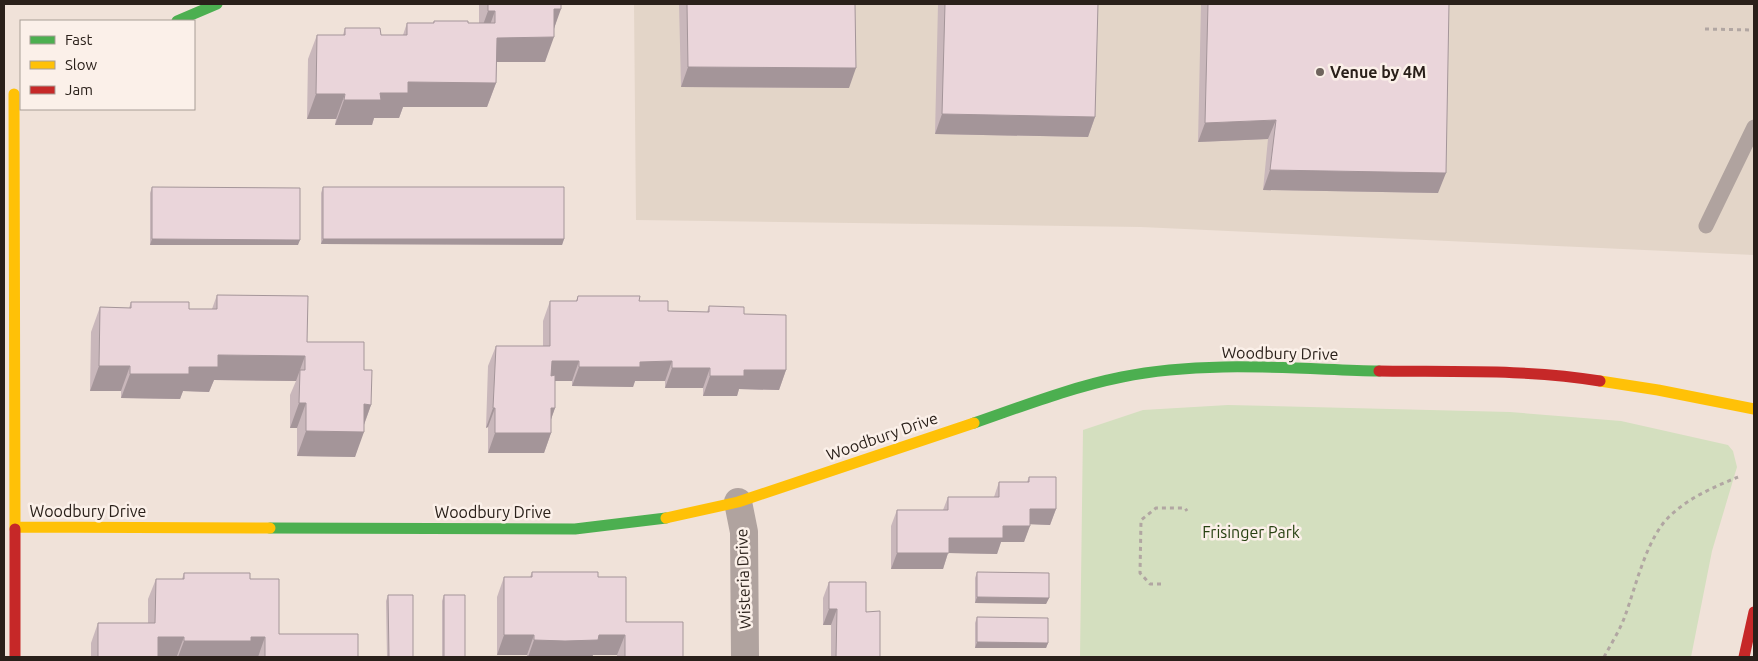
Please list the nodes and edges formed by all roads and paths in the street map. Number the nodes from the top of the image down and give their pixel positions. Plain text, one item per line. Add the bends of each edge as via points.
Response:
1 (217, 4) edge
2 (179, 20) edge
3 (1705, 29) dead end
4 (1754, 30) edge
5 (13, 94) edge
6 (1754, 127) edge
7 (1706, 226) dead end
8 (1754, 409) edge
9 (1738, 477) dead end
10 (738, 502) junction
11 (1187, 511) dead end
12 (16, 527) junction
13 (1161, 584) dead end
14 (1754, 616) edge
15 (15, 657) edge
16 (745, 657) edge
17 (1604, 657) edge
18 (1744, 657) edge

1 - 2 street
3 - 4 path
5 - 12 street
6 - 7 lane
8 - 10 street, Woodbury Drive via 1658,390 1556,376 1247,368 1162,371 1071,390
9 - 17 path via 1706,490 1680,507 1661,526 1642,565 1624,618
10 - 12 street, Woodbury Drive via 662,519 575,529
10 - 16 street, Wisteria Drive via 744,532
11 - 13 path via 1185,508 1156,508 1141,520 1140,573 1150,584
12 - 15 street
14 - 18 street

